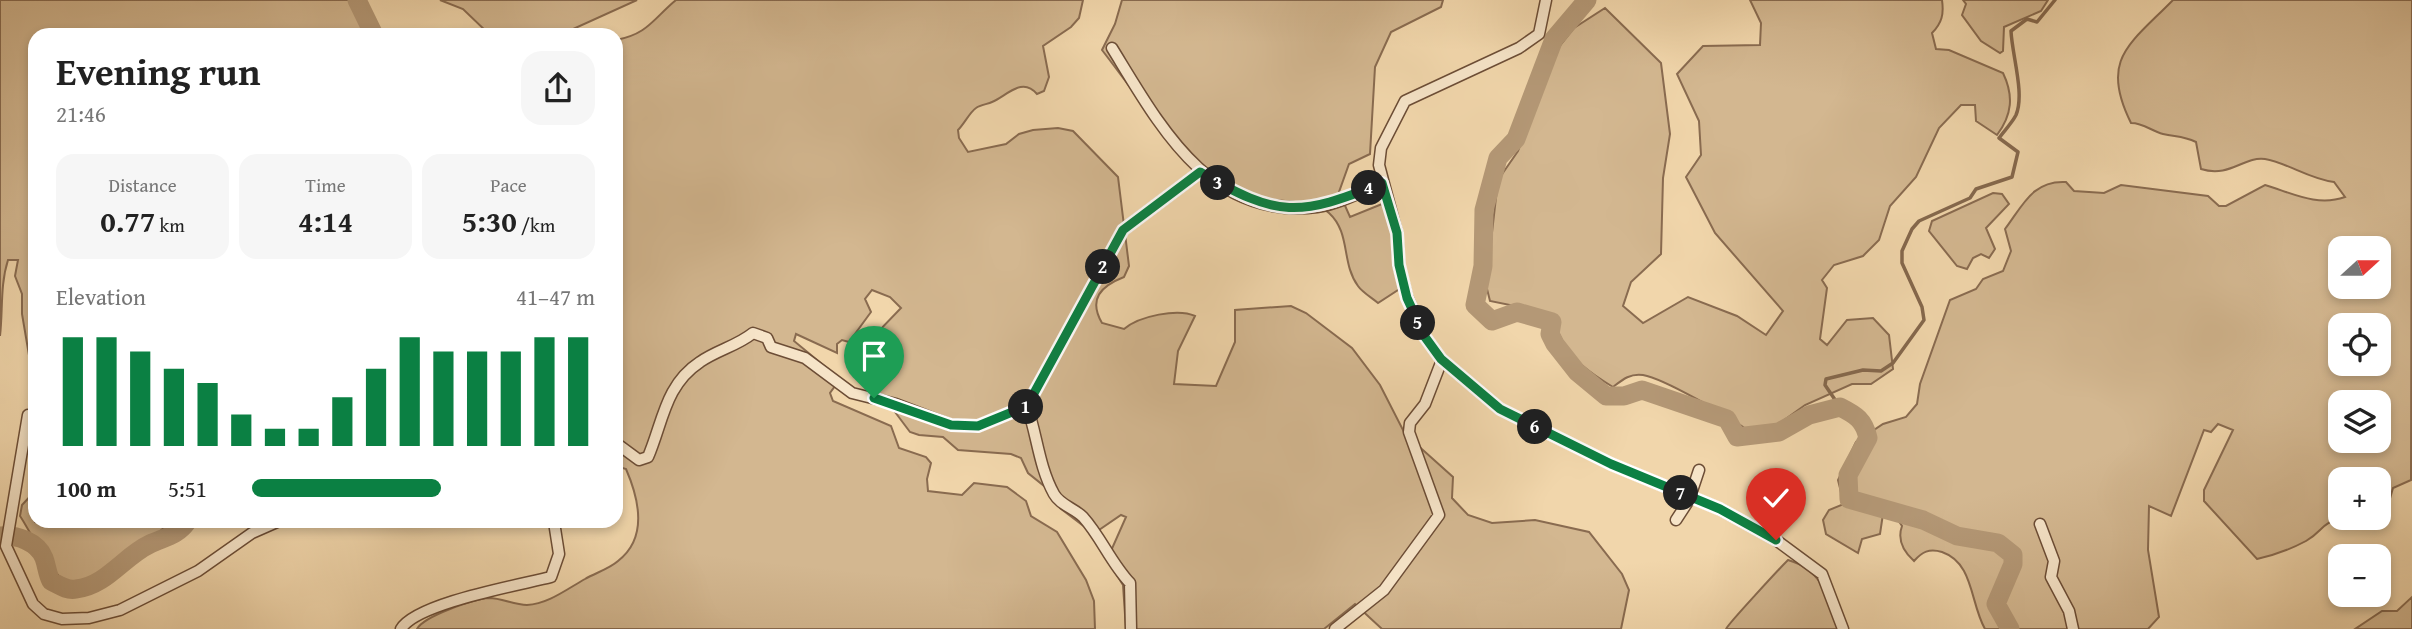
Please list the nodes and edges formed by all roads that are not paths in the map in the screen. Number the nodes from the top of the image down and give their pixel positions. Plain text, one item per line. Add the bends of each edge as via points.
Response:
1 (1546, 0) edge
2 (1112, 48) dead end
3 (1200, 172) junction
4 (1382, 183) junction
5 (1442, 360) junction
6 (1027, 406) junction
7 (28, 415) dead end
8 (623, 448) edge
9 (1699, 470) dead end
10 (1690, 496) junction
11 (1676, 520) dead end
12 (2040, 524) dead end
13 (264, 528) edge
14 (555, 528) edge
15 (401, 629) edge
16 (1131, 629) edge
17 (1335, 629) edge
18 (1843, 629) edge
19 (2073, 629) edge

1 - 4 street via 1539,34 1519,48 1405,101 1378,156
2 - 3 street via 1145,103
3 - 4 street via 1244,198 1279,208 1320,207
3 - 6 street via 1123,230
4 - 5 street via 1397,233 1407,298
5 - 10 street via 1500,409 1611,464
5 - 17 street via 1409,432 1439,515 1384,590
6 - 8 street via 978,426 951,425 852,393 805,358 771,347 767,338 753,333 701,361 681,379 664,407 648,457 639,460
6 - 16 street via 1054,493 1083,518 1130,583
7 - 13 street via 6,541 33,604 44,614 89,618 120,610 198,571
9 - 10 street
10 - 11 street
10 - 18 street via 1742,520 1816,568 1826,580
12 - 19 street via 2054,561 2052,577
14 - 15 street via 559,554 551,577 475,594 417,616

